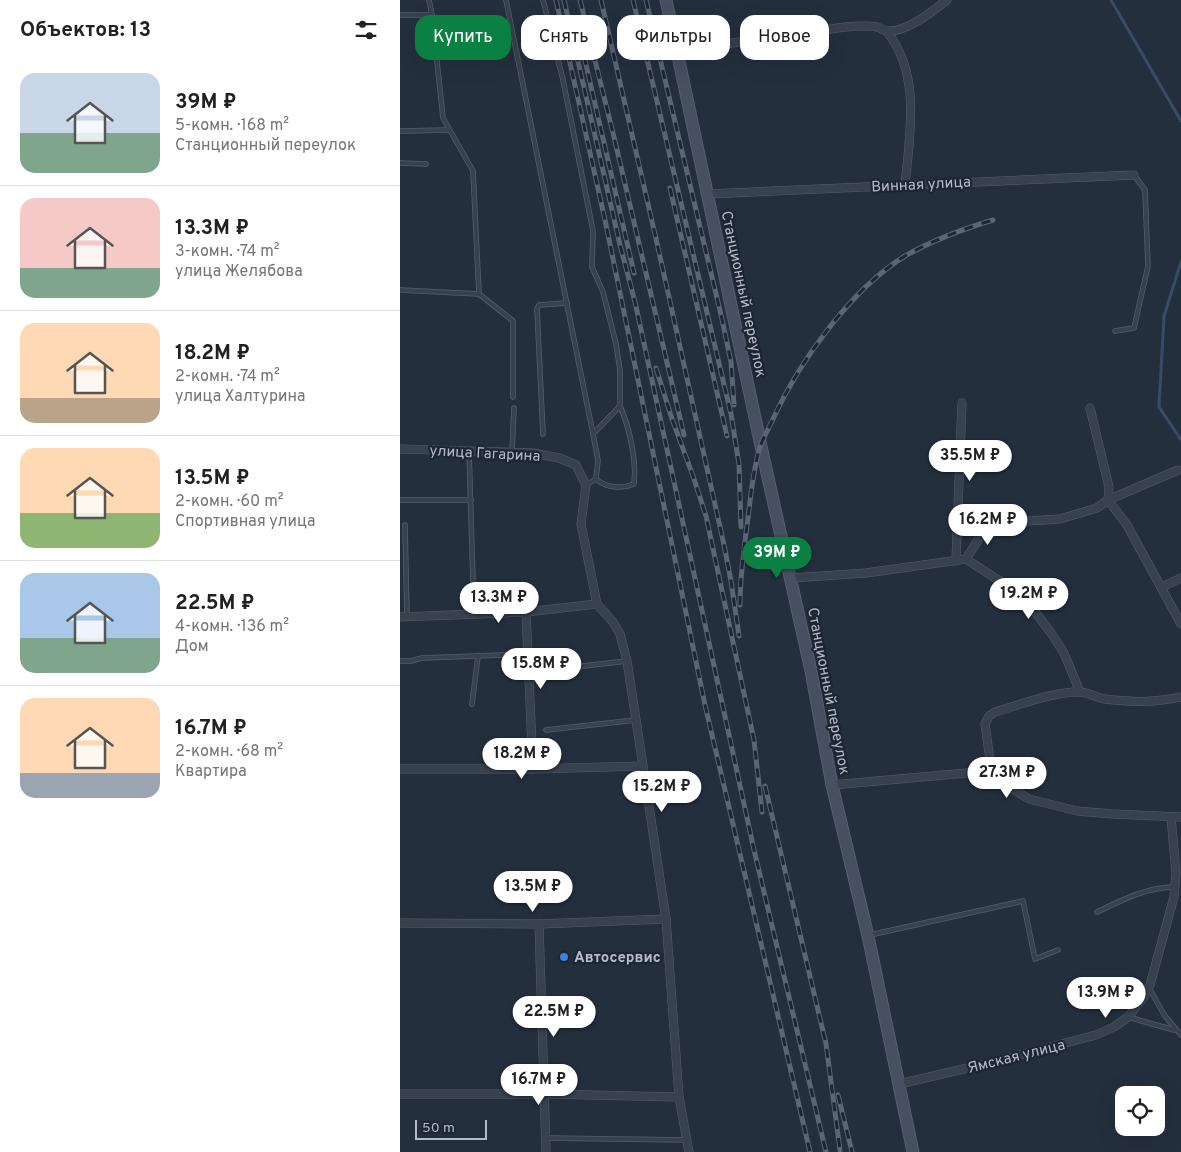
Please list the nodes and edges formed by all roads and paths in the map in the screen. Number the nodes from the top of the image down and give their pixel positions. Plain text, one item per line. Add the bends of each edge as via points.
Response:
1 (429, 0) edge
2 (506, 0) edge
3 (543, 0) edge
4 (666, 0) edge
5 (948, 0) edge
6 (400, 15) edge
7 (415, 15) edge
8 (432, 15) edge
9 (669, 15) edge
10 (887, 32) junction
11 (730, 43) edge
12 (436, 60) edge
13 (678, 60) edge
14 (449, 130) junction
15 (400, 131) edge
16 (400, 163) edge
17 (426, 164) dead end
18 (1134, 175) joint
19 (905, 185) junction
20 (708, 194) junction
21 (400, 290) edge
22 (479, 294) junction
23 (567, 303) junction
24 (1116, 331) dead end
25 (513, 396) dead end
26 (962, 402) dead end
27 (620, 406) junction
28 (514, 408) dead end
29 (1090, 408) dead end
30 (544, 434) dead end
31 (593, 434) junction
32 (400, 449) edge
33 (469, 451) junction
34 (512, 452) junction
35 (1178, 470) dead end
36 (596, 479) junction
37 (586, 485) junction
38 (400, 500) edge
39 (471, 500) junction
40 (1108, 500) junction
41 (405, 525) dead end
42 (966, 559) junction
43 (956, 560) junction
44 (791, 578) junction
45 (1181, 578) edge
46 (1162, 587) junction
47 (597, 604) junction
48 (526, 612) junction
49 (474, 614) junction
50 (403, 616) edge
51 (1181, 624) edge
52 (528, 654) junction
53 (478, 656) junction
54 (400, 661) edge
55 (626, 661) junction
56 (548, 670) dead end
57 (1080, 692) junction
58 (1181, 697) edge
59 (472, 704) dead end
60 (636, 720) junction
61 (546, 730) dead end
62 (644, 766) junction
63 (400, 769) edge
64 (533, 769) junction
65 (987, 773) junction
66 (832, 785) junction
67 (1171, 817) junction
68 (1181, 817) edge
69 (1175, 887) junction
70 (1097, 912) dead end
71 (666, 918) junction
72 (400, 923) edge
73 (539, 924) junction
74 (868, 936) junction
75 (1058, 950) dead end
76 (1149, 988) junction
77 (1128, 1017) junction
78 (1175, 1030) junction
79 (1181, 1035) edge
80 (898, 1084) junction
81 (400, 1094) edge
82 (545, 1094) junction
83 (679, 1097) junction
84 (546, 1138) junction
85 (687, 1140) junction
86 (546, 1152) edge
87 (690, 1152) edge
88 (913, 1152) edge

1 - 8 lane
2 - 23 lane
3 - 27 lane via 563,80 593,231 592,267 603,292 616,344
4 - 9 main road, Станционный переулок
5 - 10 street via 919,20
6 - 7 lane
10 - 11 street via 878,27 845,27
10 - 19 street via 898,47 907,72 910,117
12 - 14 lane via 442,118
13 - 20 main road, Станционный переулок
14 - 15 lane
14 - 22 lane via 473,171
16 - 17 lane
18 - 19 street, Винная улица
18 - 24 lane via 1145,190 1148,266 1134,328
19 - 20 street, Винная улица
20 - 44 main road, Станционный переулок
21 - 22 lane
22 - 25 lane via 513,321
23 - 30 lane via 539,305 536,309
23 - 31 lane
26 - 43 street
27 - 31 lane
27 - 36 lane via 629,433 634,484 606,486
28 - 34 lane
29 - 40 street via 1109,487
31 - 36 lane via 598,460
32 - 33 street, улица Гагарина
33 - 34 street, улица Гагарина
33 - 39 lane
34 - 37 street, улица Гагарина via 558,458 576,465
35 - 40 street
36 - 37 lane
37 - 47 street via 581,524
38 - 39 lane
39 - 49 lane
40 - 42 street via 1097,508 1060,519 996,524 983,532
40 - 46 street via 1127,524
41 - 50 lane
42 - 43 street
42 - 57 street via 1023,596 1064,653
43 - 44 street via 866,573
44 - 66 main road, Станционный переулок
45 - 46 street
46 - 51 street
47 - 48 street
47 - 55 street via 620,634
48 - 49 street
48 - 52 street
49 - 50 street
52 - 53 lane
52 - 64 street
53 - 54 lane
53 - 59 lane
55 - 56 lane
55 - 60 street
57 - 58 street via 1133,702
57 - 65 street via 1051,697 989,716 985,724 991,767
60 - 61 lane
60 - 62 street
62 - 64 street
62 - 71 street
63 - 64 street
65 - 66 street
65 - 67 street via 1029,799 1077,811
66 - 74 main road, Станционный переулок
67 - 68 street
67 - 69 street, Ямская улица
69 - 70 lane via 1132,896
69 - 76 street, Ямская улица
71 - 73 street
71 - 83 street
72 - 73 street
73 - 82 street
74 - 75 lane via 1023,900 1036,959
74 - 80 main road, Станционный переулок
76 - 77 street, Ямская улица
76 - 78 lane
77 - 78 lane
77 - 80 street, Ямская улица via 1096,1035
78 - 79 lane
80 - 88 main road, Станционный переулок
81 - 82 street
82 - 83 street
82 - 84 street
83 - 85 street
84 - 85 lane
84 - 86 street
85 - 87 street

